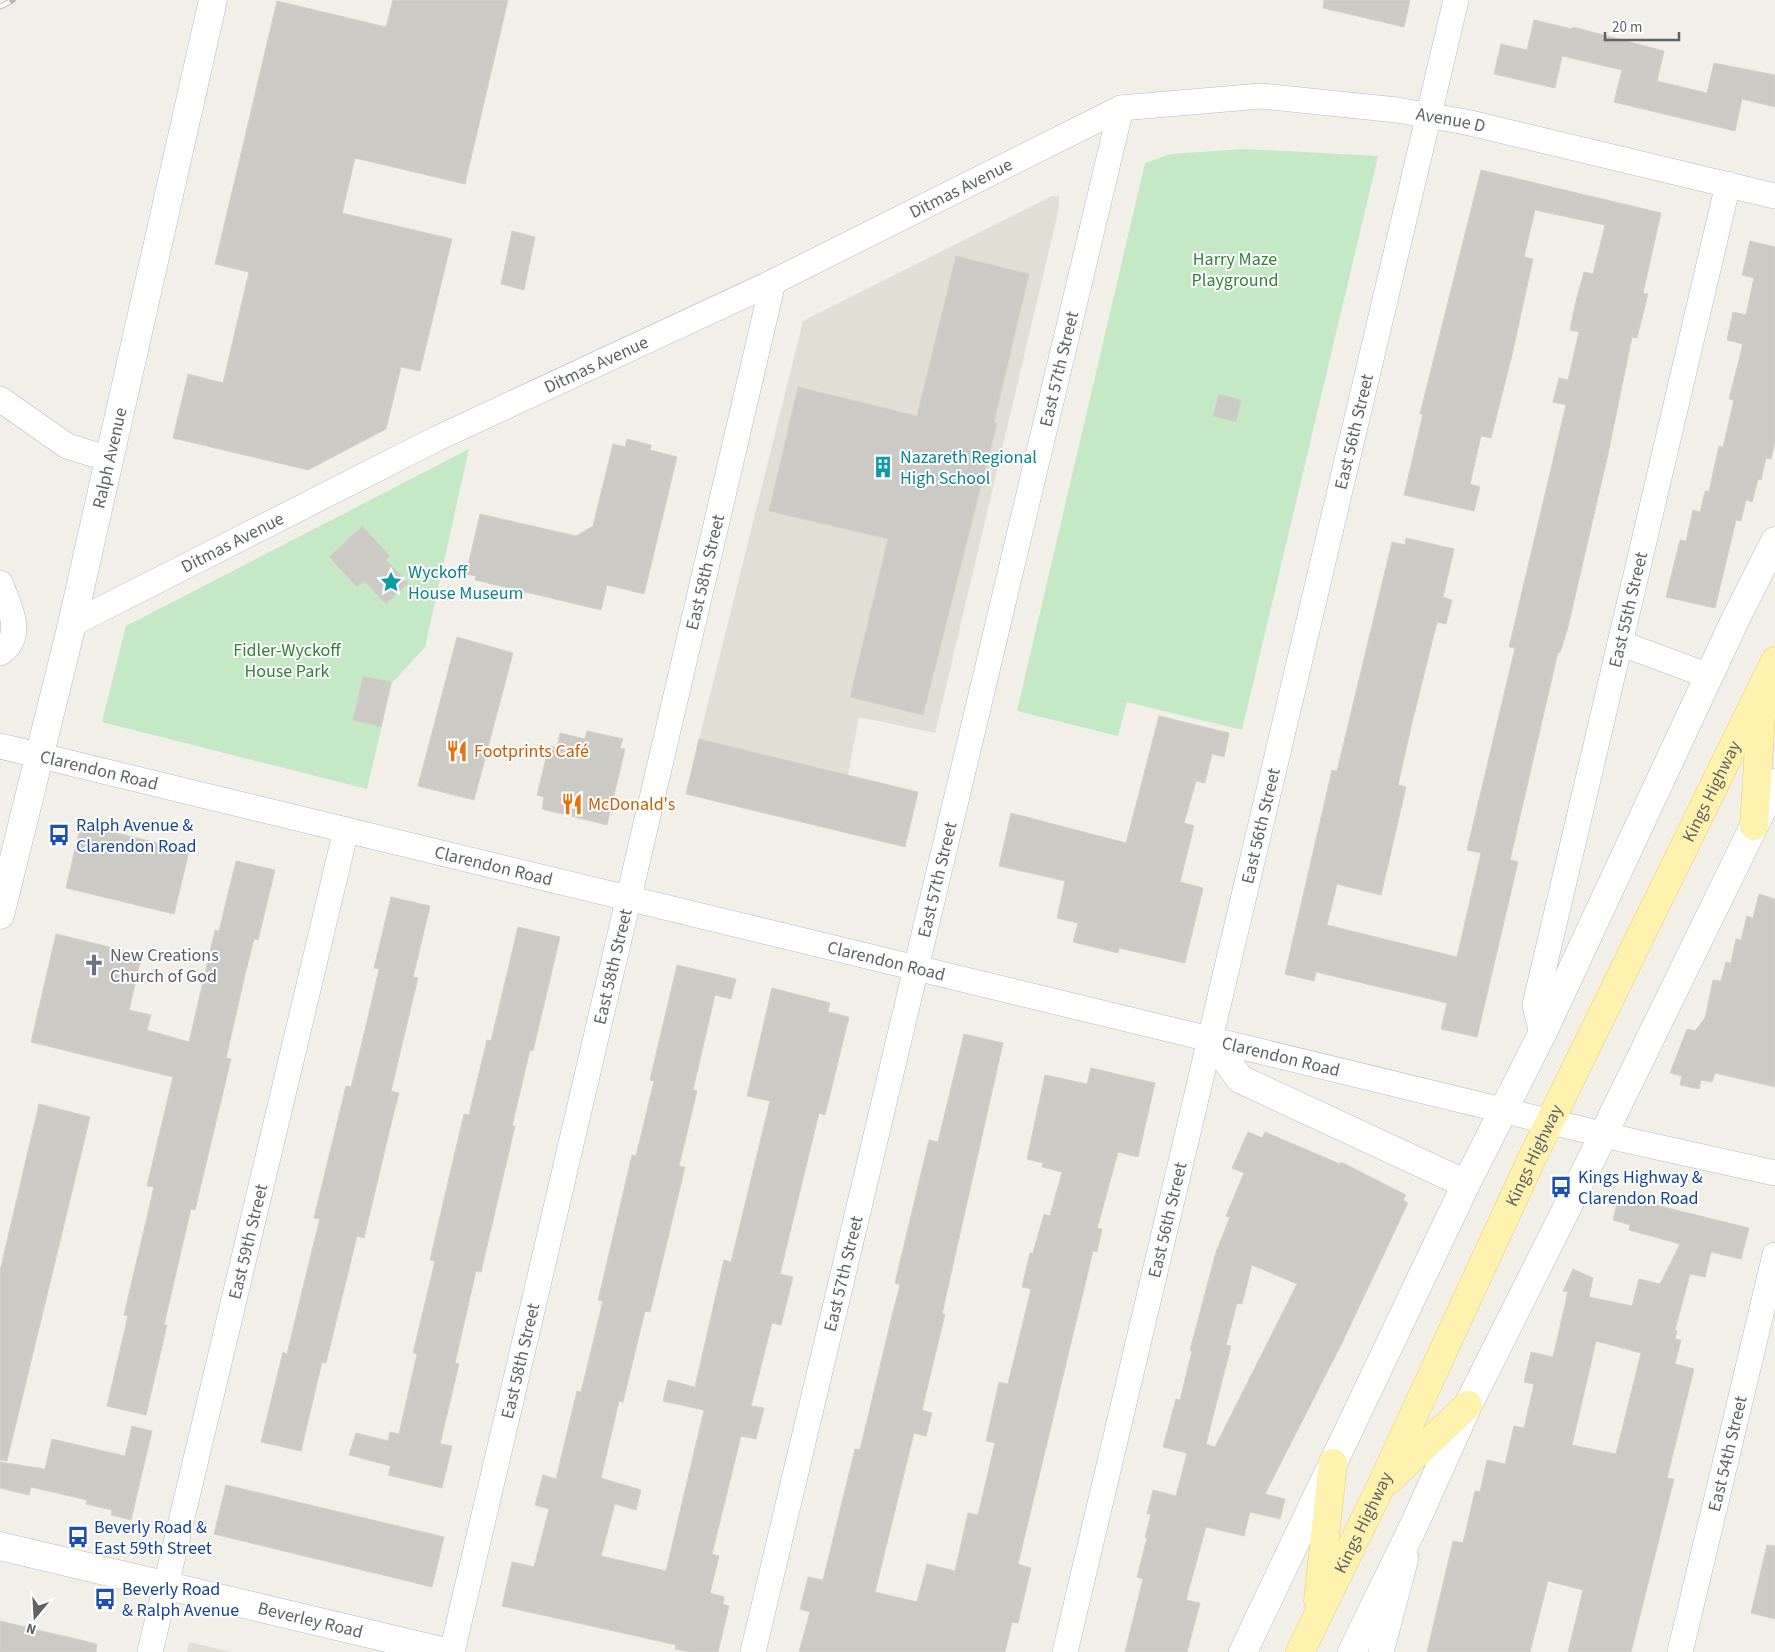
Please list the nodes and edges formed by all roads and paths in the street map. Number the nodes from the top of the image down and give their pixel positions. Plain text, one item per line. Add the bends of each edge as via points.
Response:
1 (213, 0) edge
2 (1456, 0) edge
3 (1121, 108) junction
4 (1428, 115) junction
5 (1728, 184) junction
6 (1775, 196) edge
7 (773, 282) junction
8 (0, 399) edge
9 (24, 414) junction
10 (0, 424) edge
11 (109, 459) junction
12 (1775, 541) edge
13 (0, 583) edge
14 (72, 624) junction
15 (1620, 643) junction
16 (7, 645) edge
17 (1769, 673) edge
18 (1710, 676) junction
19 (0, 746) edge
20 (38, 756) junction
21 (1775, 782) edge
22 (1754, 826) junction
23 (346, 830) junction
24 (628, 898) junction
25 (0, 915) edge
26 (915, 968) junction
27 (1542, 1034) junction
28 (1211, 1039) junction
29 (1505, 1110) junction
30 (1550, 1121) junction
31 (1603, 1134) junction
32 (1775, 1173) edge
33 (1466, 1184) junction
34 (1775, 1255) edge
35 (1468, 1405) junction
36 (1333, 1463) junction
37 (1380, 1488) junction
38 (1415, 1523) junction
39 (0, 1546) edge
40 (165, 1585) junction
41 (1316, 1618) junction
42 (150, 1652) edge
43 (446, 1652) edge
44 (452, 1652) edge
45 (753, 1652) edge
46 (1065, 1652) edge
47 (1243, 1652) edge
48 (1300, 1652) edge
49 (1352, 1652) edge
50 (1381, 1652) edge
51 (1680, 1652) edge

1 - 11 street, Ralph Avenue
2 - 4 street, East 56th Street
3 - 4 street, Avenue D via 1260,96
3 - 7 street, Ditmas Avenue
3 - 26 street, East 57th Street
4 - 5 street, Avenue D
4 - 28 street, East 56th Street
5 - 6 street, Avenue D
5 - 15 street, East 55th Street
7 - 14 street, Ditmas Avenue via 436,439
7 - 24 street, East 58th Street
8 - 9 street
9 - 10 street
9 - 11 street via 66,446
11 - 14 street, Ralph Avenue
12 - 18 street
13 - 16 street via 12,611
14 - 20 street, Ralph Avenue
15 - 18 street
15 - 27 street, East 55th Street via 1535,1005
17 - 22 main road
17 - 30 main road, Kings Highway
18 - 27 street
19 - 20 street, Clarendon Road
20 - 23 street, Clarendon Road
20 - 25 street, Ralph Avenue
21 - 22 street
22 - 31 street
23 - 24 street, Clarendon Road
23 - 40 street, East 59th Street
24 - 26 street, Clarendon Road
24 - 44 street, East 58th Street
26 - 28 street, Clarendon Road
26 - 45 street, East 57th Street
27 - 29 street
28 - 29 street, Clarendon Road
28 - 33 street via 1240,1079
28 - 46 street, East 56th Street
29 - 30 street, Clarendon Road
29 - 33 street
30 - 31 street, Clarendon Road
30 - 37 main road, Kings Highway
31 - 32 street, Clarendon Road
31 - 35 street
33 - 36 street
34 - 51 street, East 54th Street
35 - 37 main road
35 - 38 street
36 - 41 main road
36 - 47 street
37 - 41 main road, Kings Highway
38 - 49 street
38 - 50 street
39 - 40 street, Beverley Road
40 - 42 street, East 59th Street
40 - 43 street, Beverley Road
41 - 48 main road, Kings Highway

